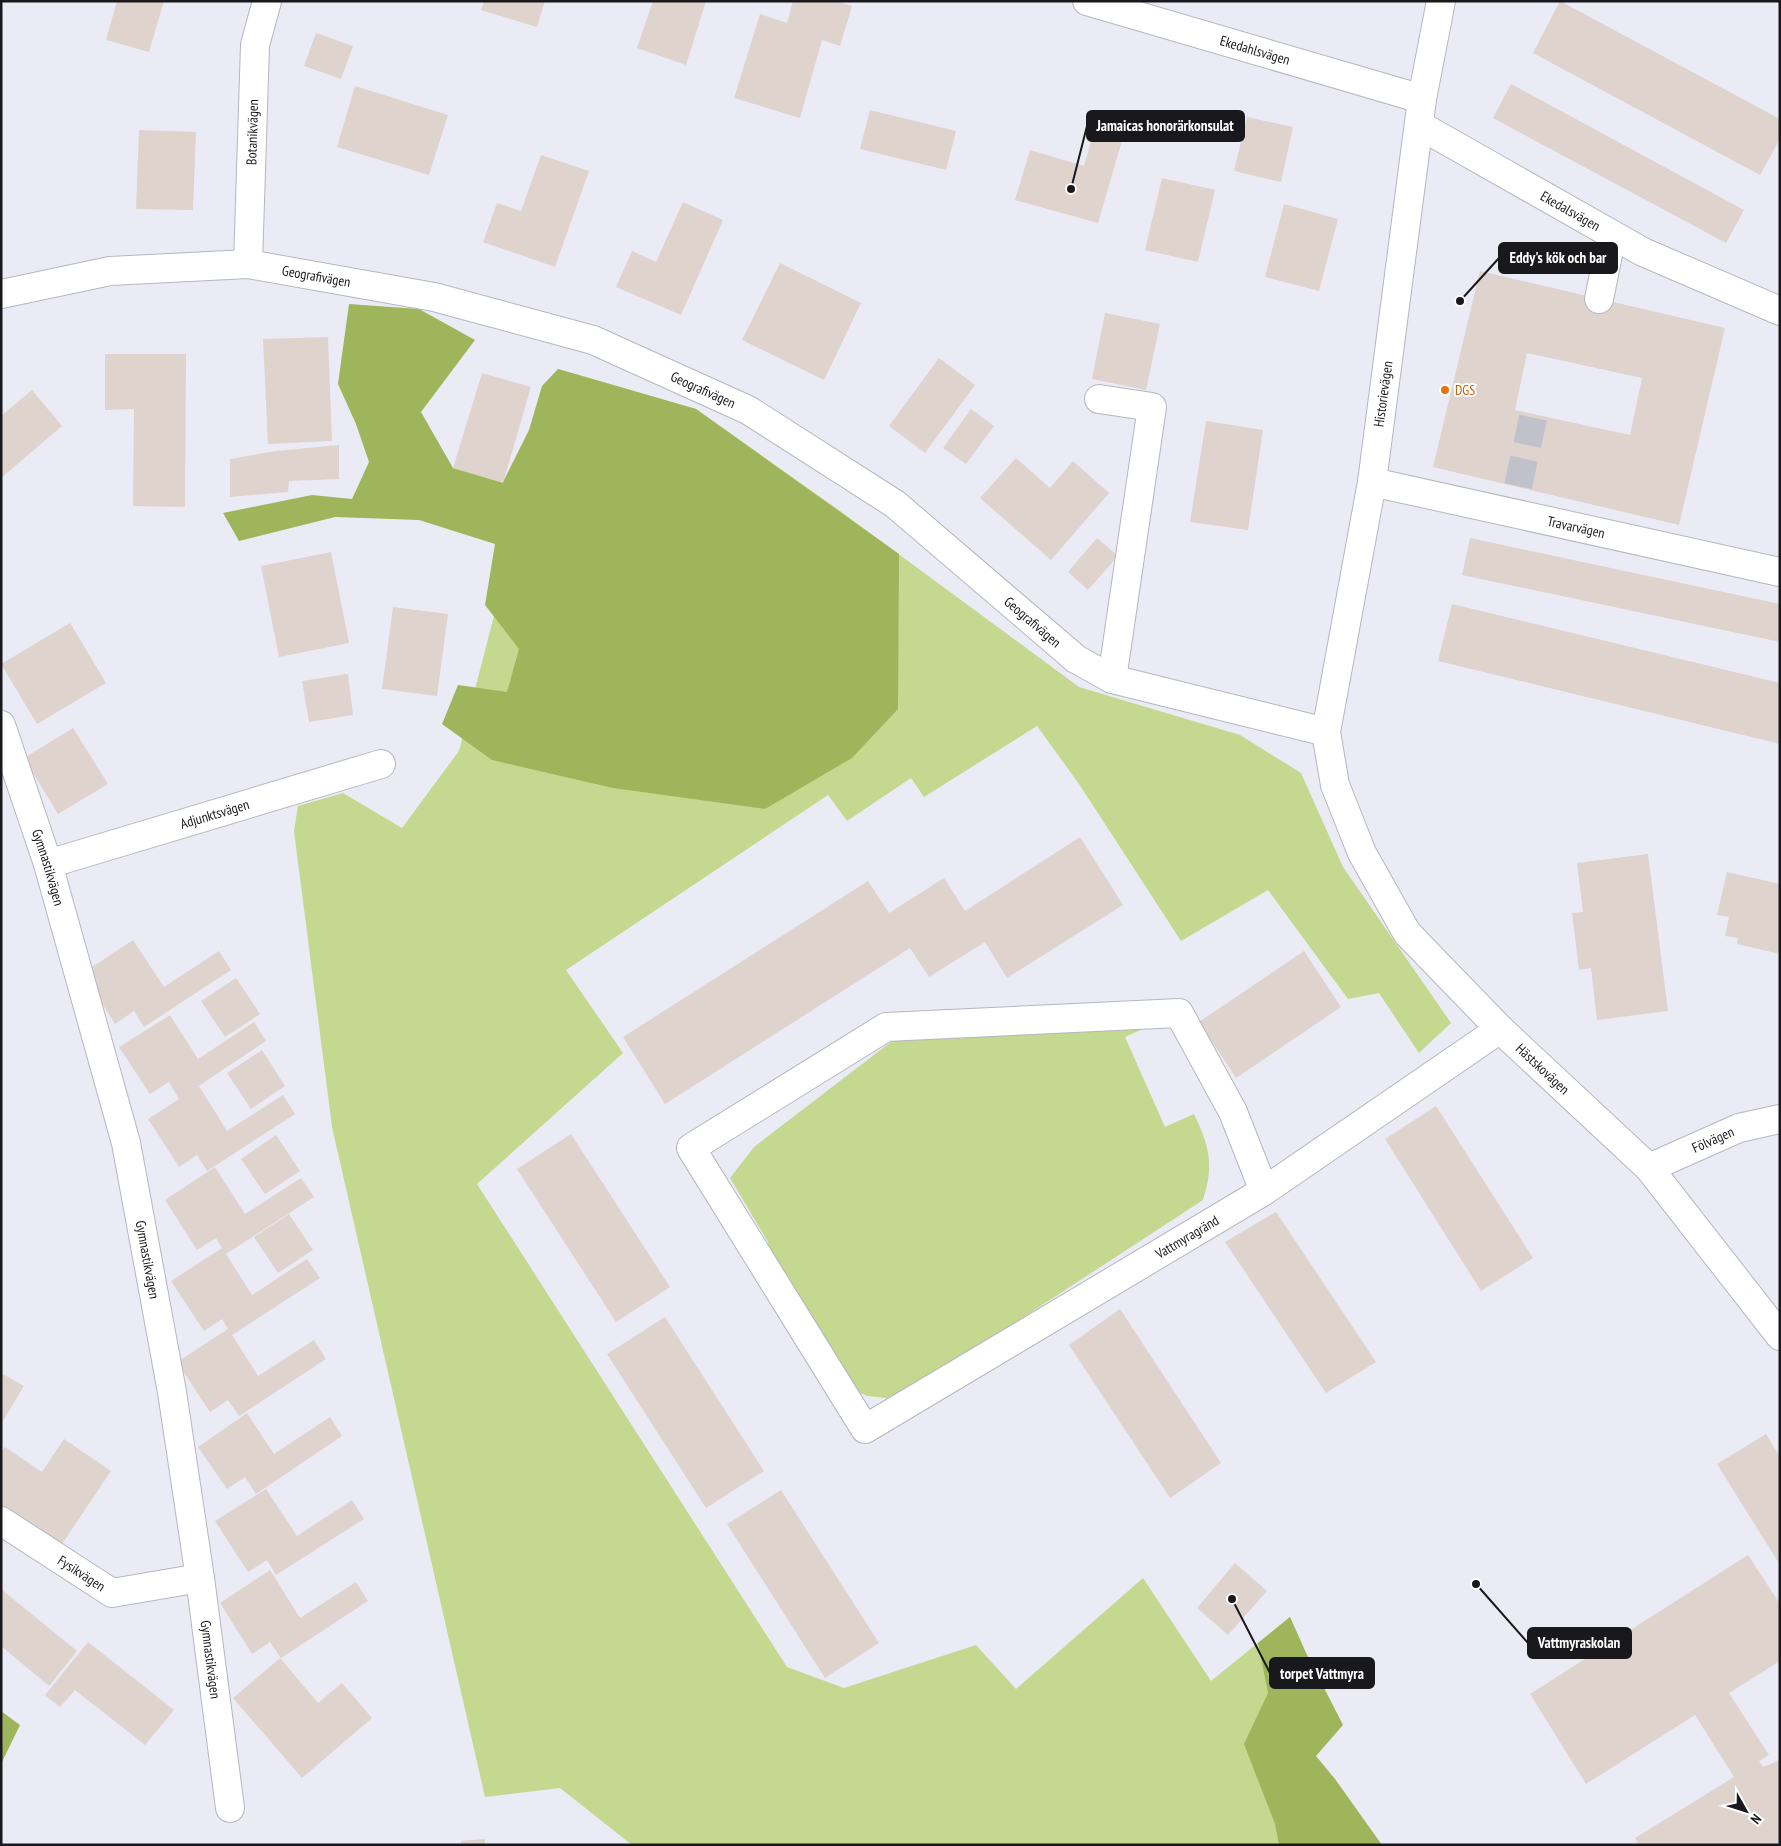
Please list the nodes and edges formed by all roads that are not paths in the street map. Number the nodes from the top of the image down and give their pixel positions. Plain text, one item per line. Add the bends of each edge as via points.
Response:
1 (268, 1) edge
2 (1087, 1) edge
3 (1441, 1) edge
4 (1422, 99) junction
5 (1419, 125) junction
6 (1612, 235) junction
7 (248, 264) junction
8 (1, 294) edge
9 (1598, 299) dead end
10 (1780, 310) edge
11 (1099, 399) dead end
12 (1372, 482) junction
13 (1780, 572) edge
14 (1112, 679) junction
15 (1, 725) edge
16 (1326, 732) junction
17 (380, 764) dead end
18 (1335, 785) joint
19 (48, 864) junction
20 (1500, 1029) junction
21 (1780, 1119) edge
22 (1650, 1168) junction
23 (1264, 1191) junction
24 (1780, 1336) edge
25 (1, 1521) edge
26 (200, 1578) junction
27 (230, 1808) dead end

1 - 7 street, Botanikvägen via 255,45
2 - 4 street, Ekedahlsvägen
3 - 4 street, Historievägen
4 - 5 street, Historievägen
5 - 6 street, Ekedalsvägen
5 - 12 street, Historievägen
6 - 9 street
6 - 10 street, Ekedalsvägen via 1643,252
7 - 8 street, Geografivägen via 110,272
7 - 14 street, Geografivägen via 434,297 593,340 748,410 895,504 1076,659
11 - 14 street via 1152,407
12 - 13 street, Travarvägen
12 - 16 street, Historievägen
14 - 16 street, Geografivägen
15 - 19 street, Gymnastikvägen
16 - 18 street, Historievägen
17 - 19 street, Adjunktsvägen
18 - 20 street, Hästskovägen via 1362,853 1407,933
19 - 26 street, Gymnastikvägen via 126,1143 172,1392
20 - 22 street, Hästskovägen
20 - 23 street, Vattmyragränd
21 - 22 street, Fölvägen via 1739,1128
22 - 24 street, Hästskovägen
23 - 23 street, Vattmyragränd via 864,1429 691,1148 886,1027 1179,1013 1233,1112
25 - 26 street, Fysikvägen via 112,1593
26 - 27 street, Gymnastikvägen

